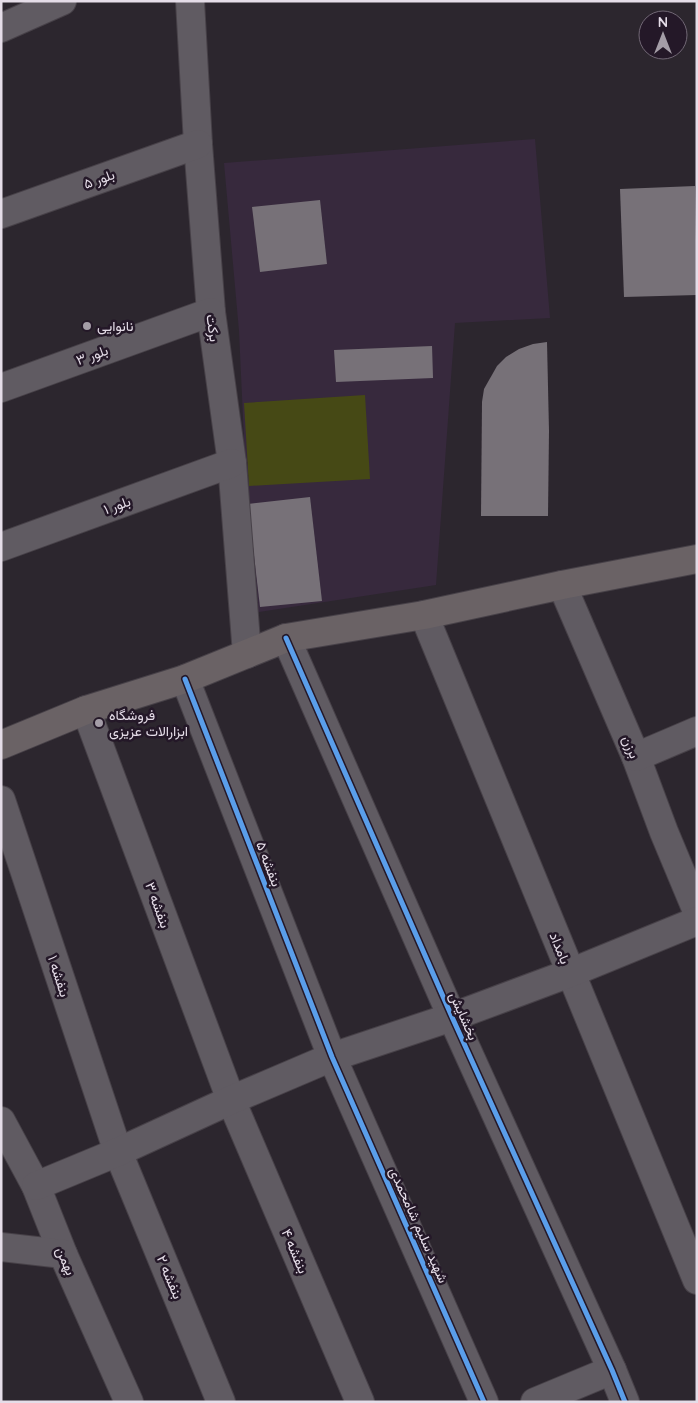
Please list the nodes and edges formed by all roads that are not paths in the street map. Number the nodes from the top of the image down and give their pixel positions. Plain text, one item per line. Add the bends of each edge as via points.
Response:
1 (62, 1) edge
2 (190, 1) edge
3 (1, 28) edge
4 (198, 144) junction
5 (1, 214) edge
6 (210, 312) junction
7 (1, 388) edge
8 (232, 463) junction
9 (1, 547) edge
10 (697, 559) edge
11 (562, 585) junction
12 (424, 615) junction
13 (286, 638) junction
14 (247, 654) junction
15 (185, 679) junction
16 (86, 710) junction
17 (697, 731) edge
18 (1, 745) edge
19 (636, 757) junction
20 (1, 800) edge
21 (697, 911) edge
22 (697, 921) edge
23 (570, 973) junction
24 (452, 1017) junction
25 (332, 1057) junction
26 (231, 1100) junction
27 (1, 1121) edge
28 (118, 1152) junction
29 (36, 1186) junction
30 (1, 1247) edge
31 (63, 1254) junction
32 (697, 1280) edge
33 (612, 1370) junction
34 (129, 1402) edge
35 (222, 1402) edge
36 (360, 1402) edge
37 (484, 1402) edge
38 (535, 1402) edge
39 (625, 1402) edge

1 - 3 street
2 - 4 street, برکت
4 - 5 street, بلور ۵
4 - 6 street, برکت
6 - 7 street, بلور ۳
6 - 8 street, برکت
8 - 9 street, بلور ۱
8 - 14 street, برکت
10 - 11 main road
11 - 12 main road
11 - 19 street, برزن
12 - 13 main road
12 - 23 street, بامداد
13 - 14 main road
13 - 24 street, بخشایش
14 - 15 main road
15 - 16 main road
15 - 25 street, بنفشه ۵
16 - 18 main road
16 - 26 street, بنفشه ۳
17 - 19 street
19 - 21 street, برزن
20 - 28 street, بنفشه ۱
22 - 23 street
23 - 24 street
23 - 32 street, بامداد
24 - 25 street
24 - 33 street, بخشایش
25 - 26 street
25 - 37 street, شهید سلیم شامحمدی
26 - 28 street
26 - 36 street, بنفشه ۴
27 - 29 street, بهمن
28 - 29 street
28 - 35 street, بنفشه ۲
29 - 31 street, بهمن
30 - 31 street
31 - 34 street, بهمن
33 - 38 street
33 - 39 street, بخشایش

